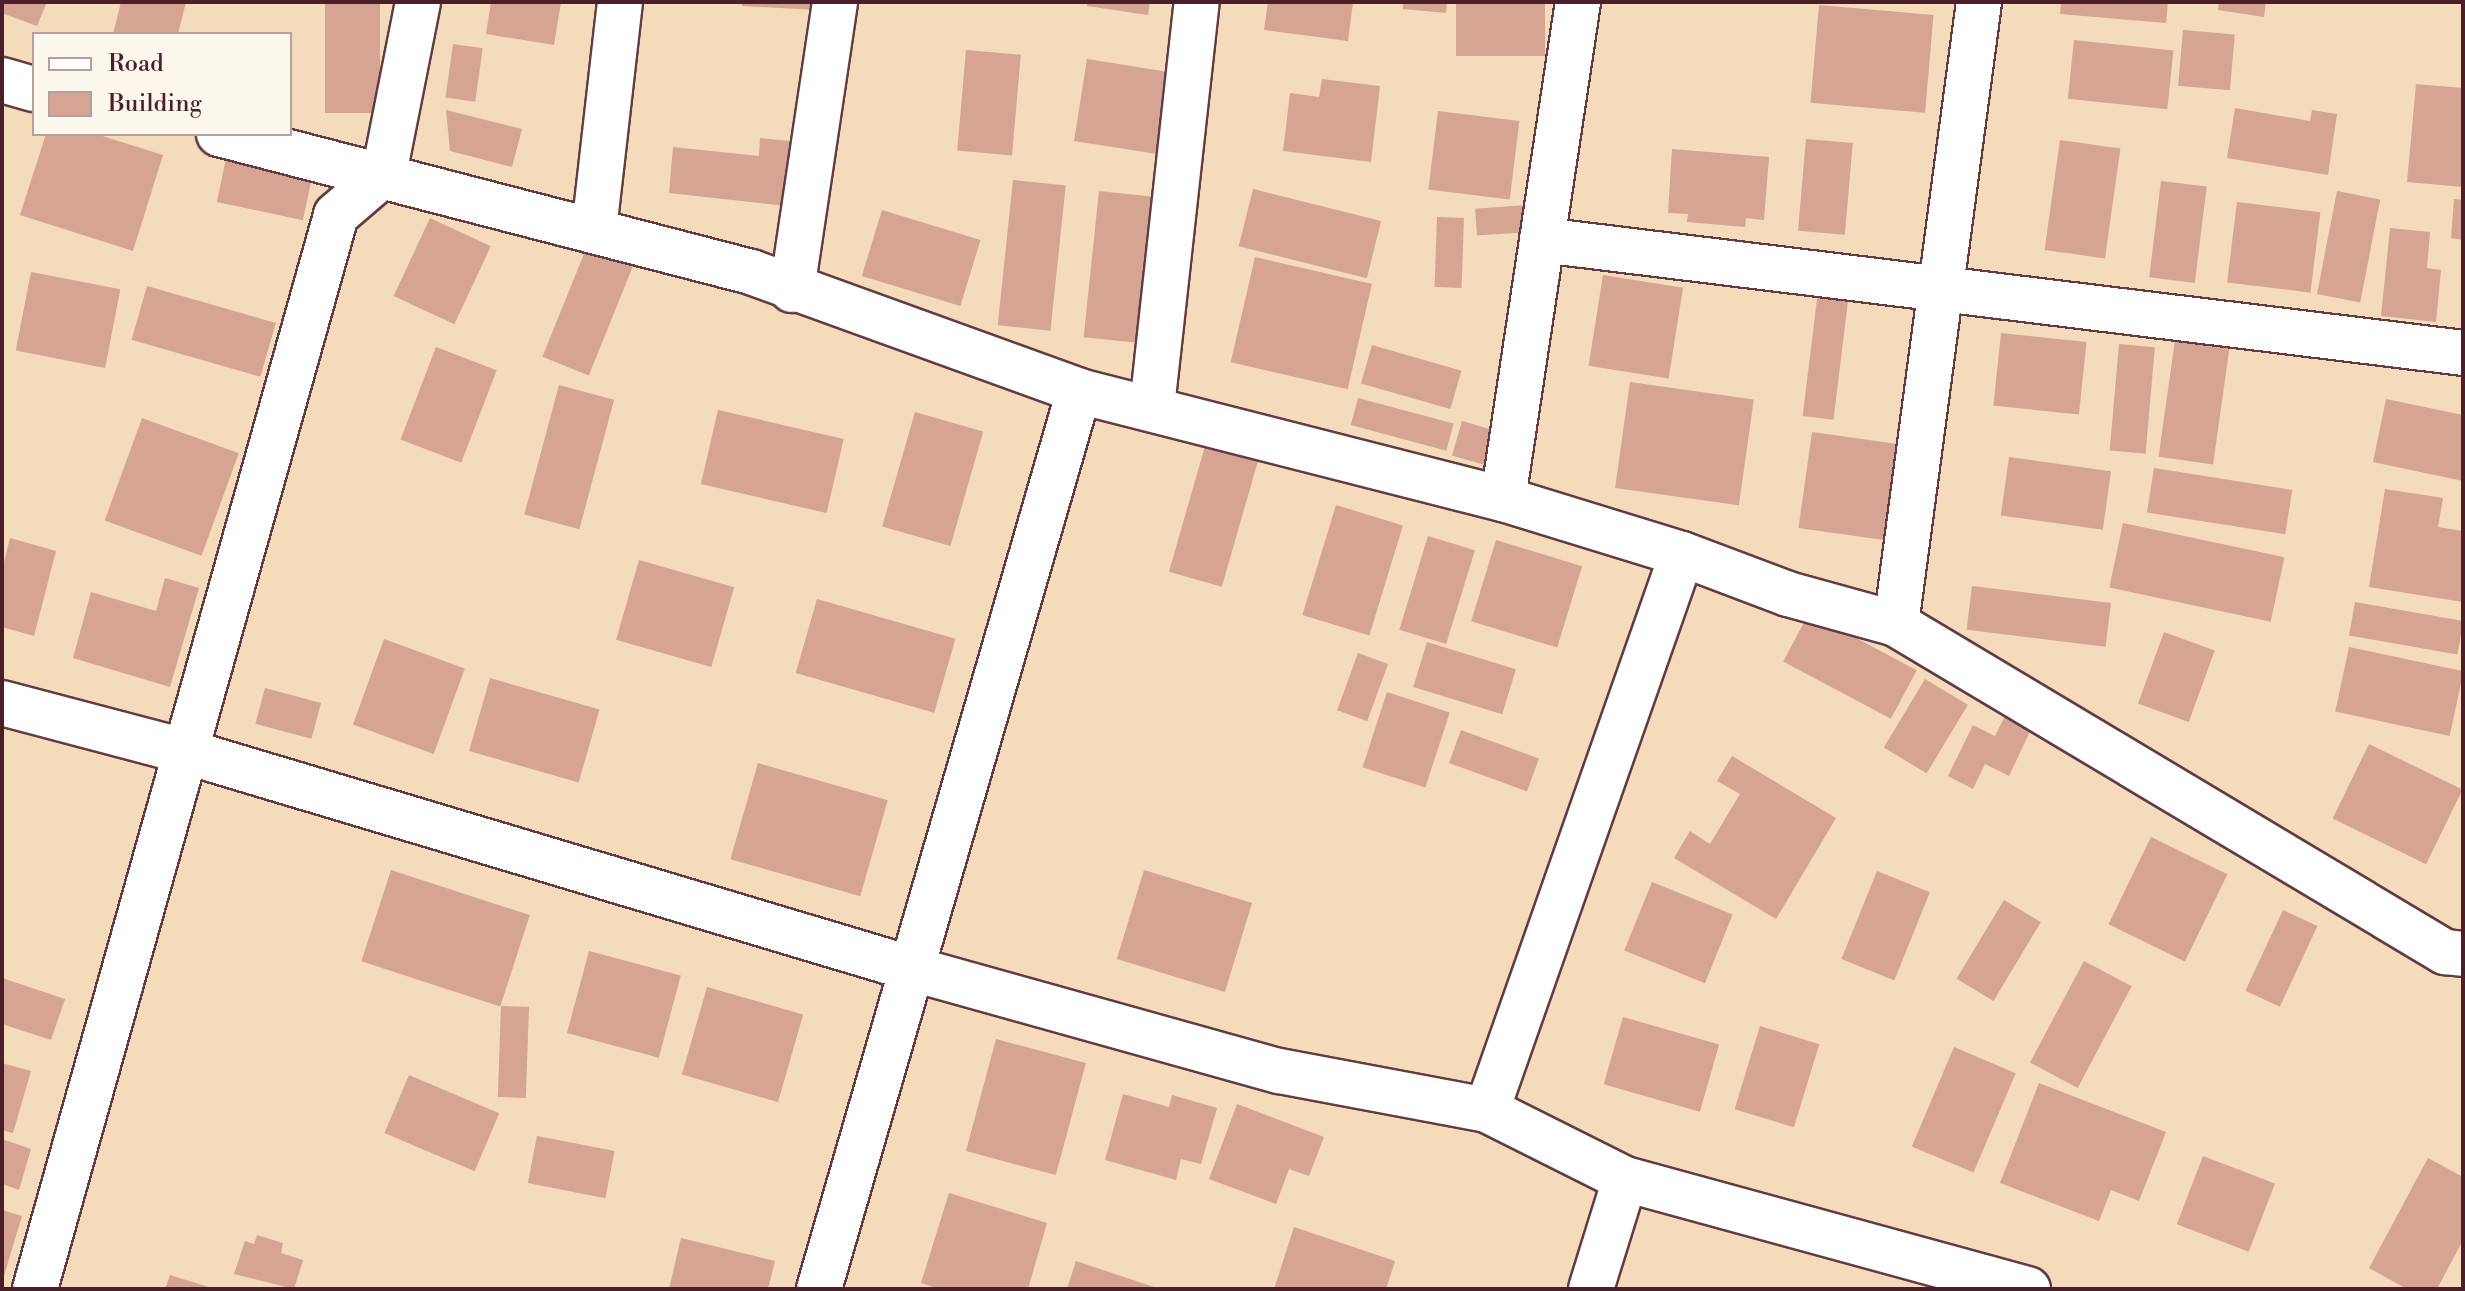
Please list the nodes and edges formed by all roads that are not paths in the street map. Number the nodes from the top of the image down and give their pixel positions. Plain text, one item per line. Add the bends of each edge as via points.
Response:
1 (418, 2) edge
2 (620, 2) edge
3 (835, 2) edge
4 (1197, 2) edge
5 (1578, 2) edge
6 (1979, 2) edge
7 (2, 80) edge
8 (32, 88) edge
9 (227, 136) edge
10 (384, 174) junction
11 (594, 230) junction
12 (1542, 240) junction
13 (792, 290) junction
14 (1939, 290) junction
15 (2463, 353) edge
16 (1079, 391) junction
17 (1152, 407) junction
18 (1503, 499) junction
19 (1682, 554) junction
20 (1896, 624) junction
21 (2, 703) edge
22 (184, 751) junction
23 (2463, 954) edge
24 (913, 969) junction
25 (1487, 1110) junction
26 (1625, 1179) junction
27 (35, 1289) edge
28 (819, 1289) edge
29 (1591, 1289) edge
30 (2028, 1289) edge

1 - 10 street
2 - 11 street
3 - 13 street
4 - 17 street
5 - 12 street
6 - 14 street
7 - 8 street
9 - 10 street
10 - 11 street
10 - 22 street via 336,215
11 - 13 street via 751,272
12 - 14 street
12 - 18 street
13 - 16 street
14 - 15 street
14 - 20 street
16 - 17 street
16 - 24 street
17 - 18 street
18 - 19 street
19 - 20 street via 1788,594
19 - 25 street
20 - 23 street via 2445,952
21 - 22 street
22 - 24 street
22 - 27 street
24 - 25 street via 1279,1071
24 - 28 street
25 - 26 street
26 - 29 street
26 - 30 street

